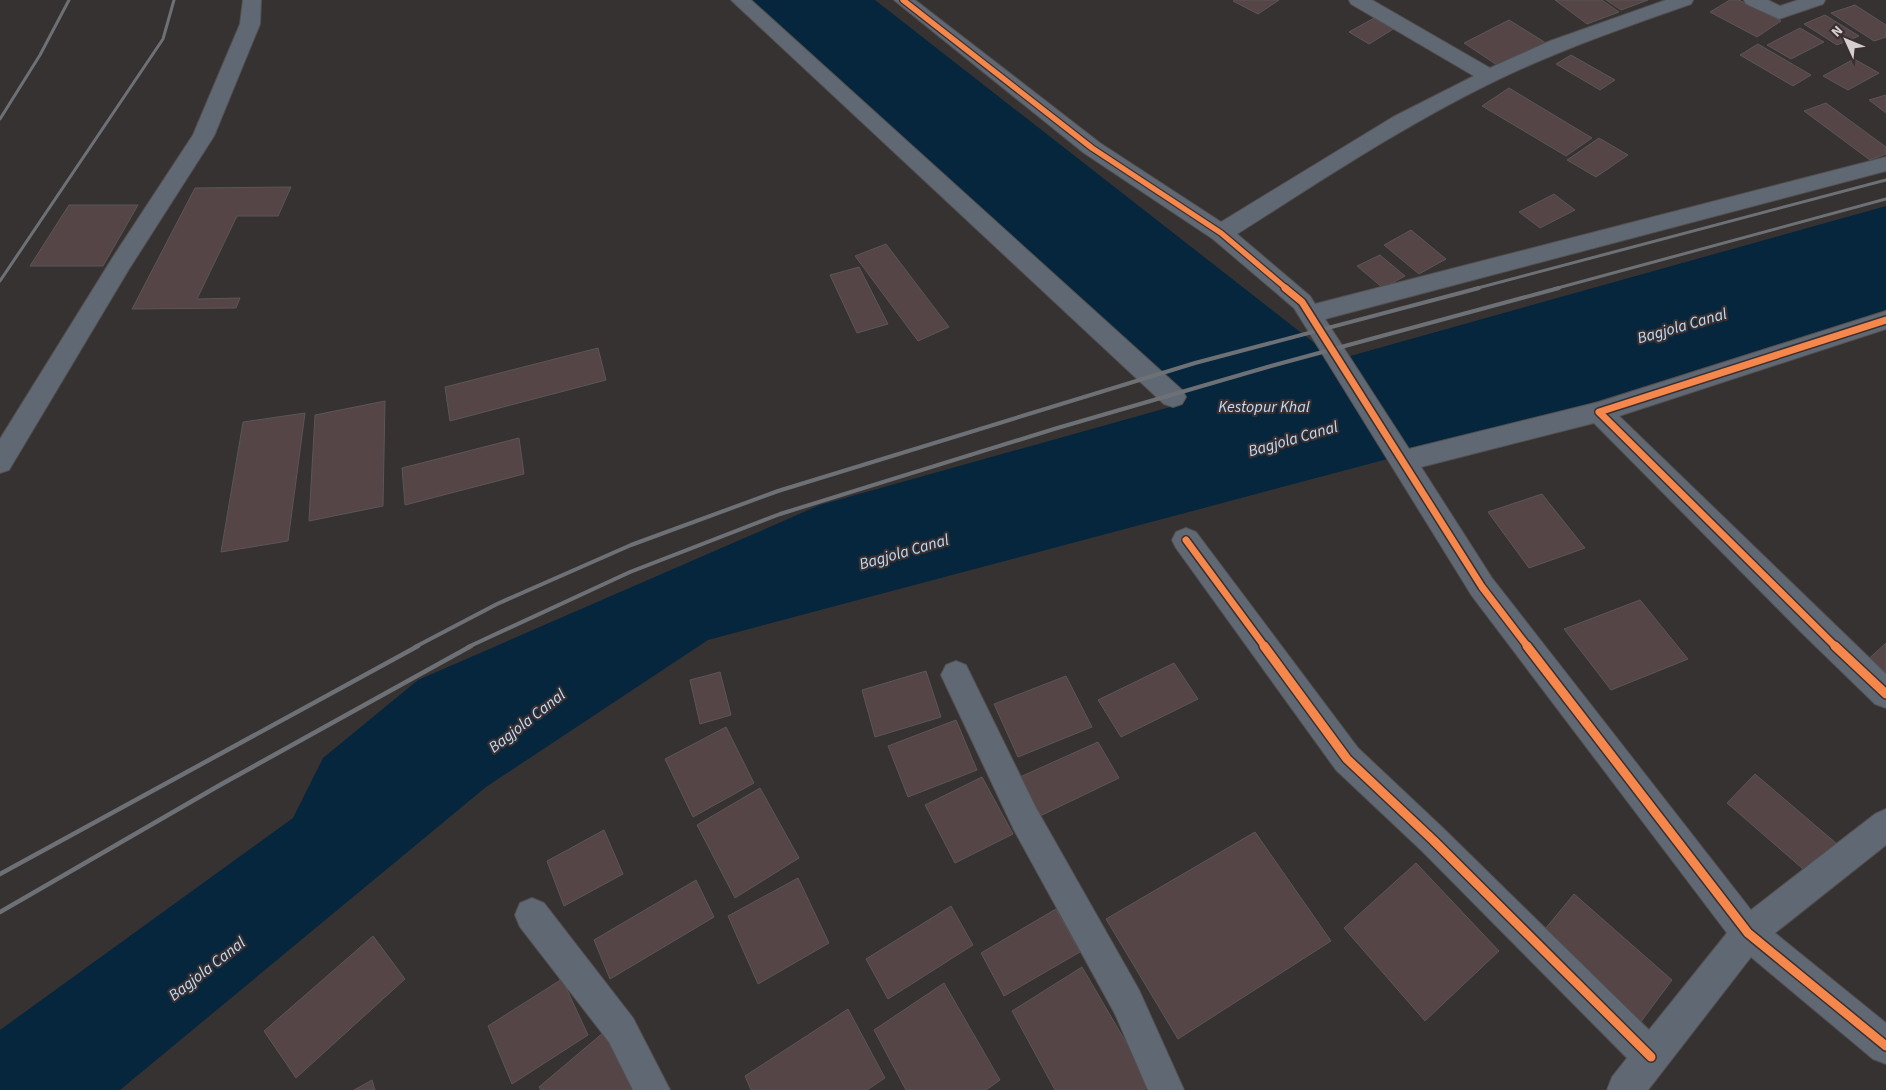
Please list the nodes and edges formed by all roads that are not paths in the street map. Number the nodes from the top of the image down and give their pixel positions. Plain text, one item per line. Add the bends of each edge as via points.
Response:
1 (252, 0) edge
2 (740, 0) edge
3 (904, 0) edge
4 (1358, 0) edge
5 (1684, 0) edge
6 (1753, 0) edge
7 (1816, 0) edge
8 (1489, 76) junction
9 (1886, 164) edge
10 (1221, 234) junction
11 (1314, 319) junction
12 (1886, 320) edge
13 (1173, 397) dead end
14 (1599, 412) junction
15 (1404, 461) junction
16 (0, 462) edge
17 (1186, 540) dead end
18 (956, 675) dead end
19 (1886, 694) edge
20 (1886, 825) edge
21 (532, 915) dead end
22 (1748, 933) junction
23 (1886, 1046) edge
24 (1651, 1057) junction
25 (652, 1090) edge
26 (1166, 1090) edge
27 (1625, 1090) edge

1 - 16 street via 250,24 203,136
2 - 13 street
3 - 10 street via 1092,148
4 - 8 street
5 - 8 street via 1557,46
6 - 7 street via 1778,13
8 - 10 street via 1400,122
9 - 11 street
10 - 11 street via 1302,302
11 - 15 street
12 - 14 street
14 - 15 street
14 - 19 street
15 - 22 street via 1482,587
17 - 24 street via 1347,759
18 - 26 street via 1025,819 1127,1002
20 - 22 street
21 - 25 street via 621,1030
22 - 23 street
22 - 24 street
24 - 27 street

